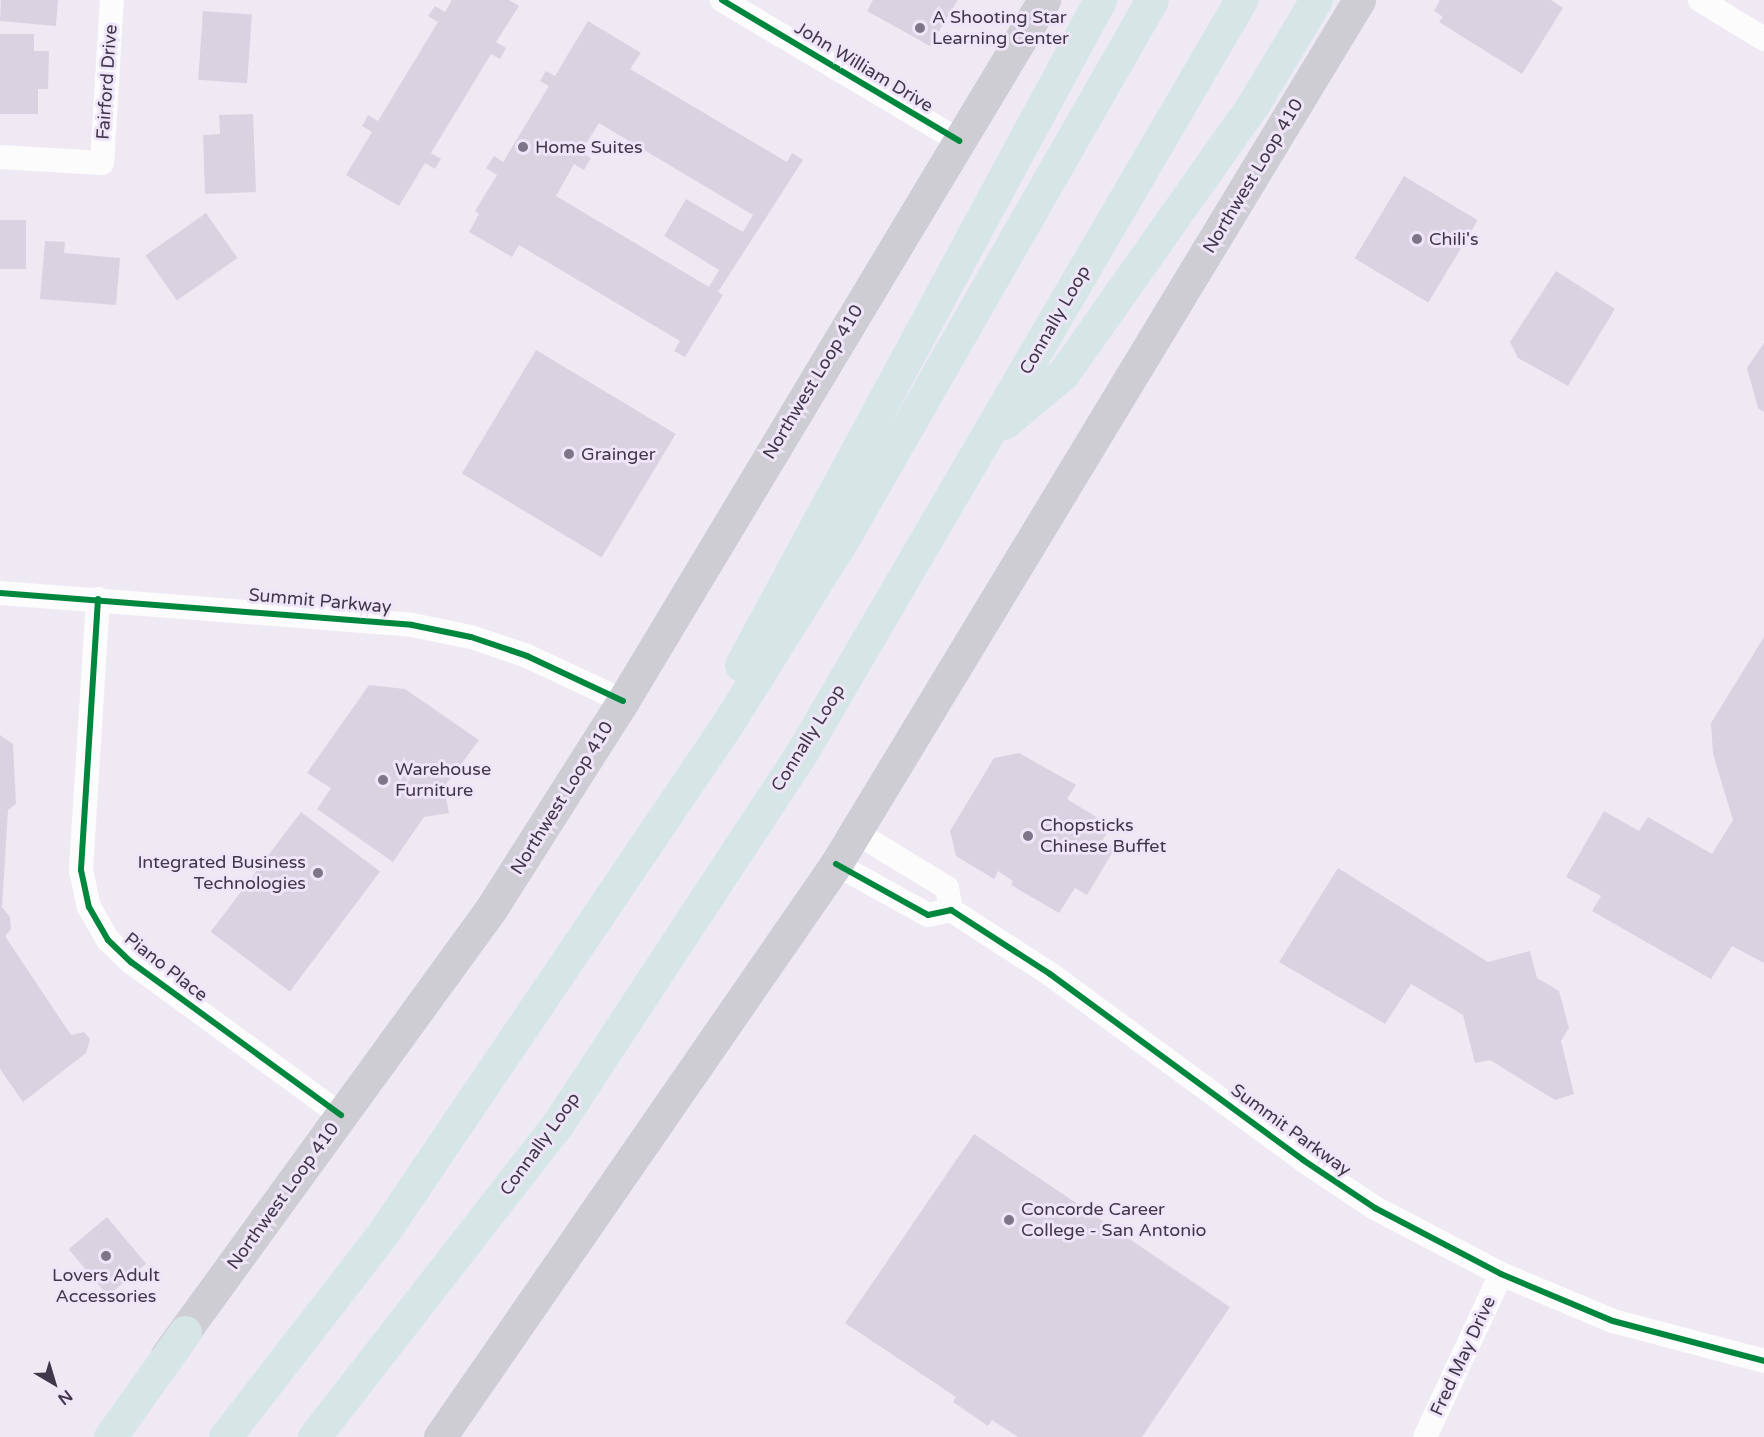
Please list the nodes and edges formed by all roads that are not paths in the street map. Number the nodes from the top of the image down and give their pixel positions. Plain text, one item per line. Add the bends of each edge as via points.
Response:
1 (112, 0) edge
2 (722, 0) edge
3 (1044, 0) edge
4 (1100, 0) edge
5 (1152, 0) edge
6 (1241, 0) edge
7 (1316, 0) edge
8 (1359, 0) edge
9 (1700, 0) edge
10 (1764, 39) edge
11 (959, 141) junction
12 (0, 157) edge
13 (987, 438) junction
14 (0, 593) edge
15 (98, 599) junction
16 (623, 701) junction
17 (855, 832) junction
18 (633, 864) junction
19 (836, 864) junction
20 (951, 910) junction
21 (341, 1115) junction
22 (1502, 1274) junction
23 (185, 1332) junction
24 (1764, 1361) edge
25 (101, 1437) edge
26 (110, 1437) edge
27 (225, 1437) edge
28 (314, 1437) edge
29 (440, 1437) edge
30 (1425, 1437) edge

1 - 12 street, Fairford Drive via 102,163
2 - 11 street, John William Drive
3 - 11 main road, Northwest Loop 410
4 - 18 highway
5 - 18 highway via 846,534 728,723
6 - 13 highway, Connally Loop
7 - 13 highway via 1254,103 1063,374
8 - 17 main road, Northwest Loop 410
9 - 10 street
11 - 16 main road, Northwest Loop 410
13 - 28 highway, Connally Loop via 802,752 556,1125
14 - 15 street, Summit Parkway
15 - 16 street, Summit Parkway via 412,625 471,637 527,656
15 - 21 street, Piano Place via 81,870 89,907 108,940 131,962
16 - 21 main road, Northwest Loop 410 via 469,941
17 - 19 main road, Northwest Loop 410
17 - 20 street via 947,888
18 - 27 highway via 383,1233
19 - 20 street via 928,915
19 - 29 main road, Northwest Loop 410
20 - 22 street, Summit Parkway via 1050,974 1375,1208
21 - 23 main road, Northwest Loop 410
22 - 24 street, Summit Parkway via 1612,1321
22 - 30 street, Fred May Drive
23 - 25 main road, Northwest Loop 410
23 - 26 highway

